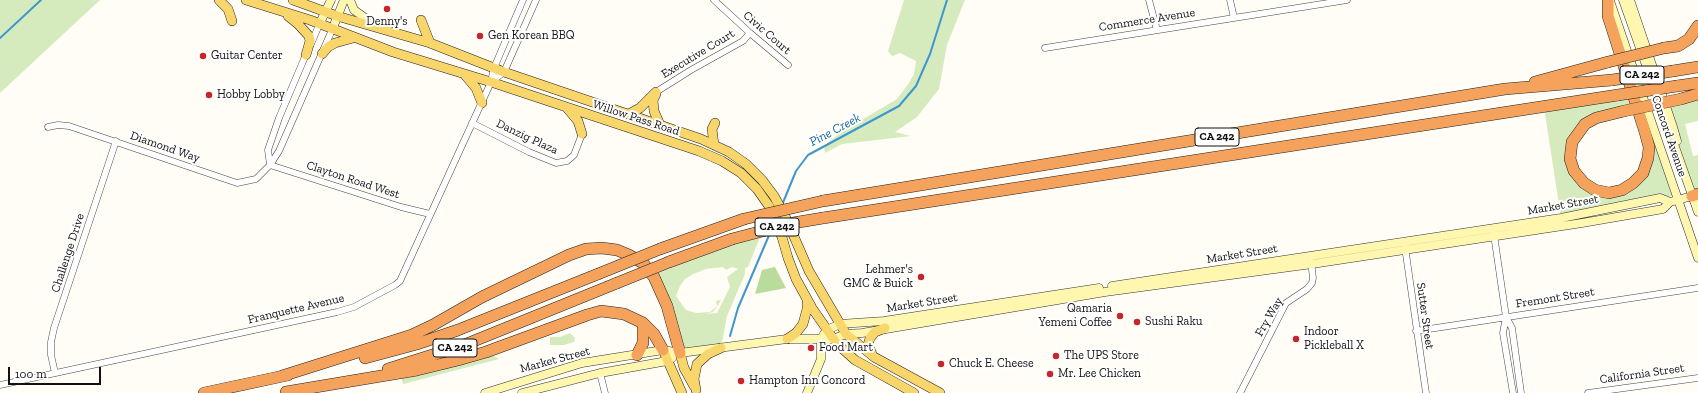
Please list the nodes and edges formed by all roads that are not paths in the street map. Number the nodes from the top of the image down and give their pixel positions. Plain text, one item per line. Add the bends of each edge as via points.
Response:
1 (219, 0) edge
2 (246, 0) edge
3 (293, 0) edge
4 (331, 0) edge
5 (344, 0) edge
6 (350, 0) edge
7 (523, 0) edge
8 (536, 0) edge
9 (714, 0) edge
10 (1149, 0) edge
11 (1230, 0) edge
12 (1346, 0) edge
13 (1609, 0) edge
14 (1623, 0) edge
15 (1630, 0) edge
16 (1313, 2) edge
17 (282, 12) junction
18 (325, 12) junction
19 (337, 16) junction
20 (1234, 18) junction
21 (421, 20) dead end
22 (232, 21) dead end
23 (319, 25) junction
24 (1698, 26) edge
25 (378, 28) junction
26 (332, 30) junction
27 (1157, 30) junction
28 (750, 34) junction
29 (354, 37) junction
30 (430, 44) junction
31 (1045, 48) dead end
32 (322, 54) junction
33 (306, 55) junction
34 (788, 66) dead end
35 (1698, 67) edge
36 (494, 68) junction
37 (504, 72) junction
38 (464, 74) junction
39 (491, 82) junction
40 (1698, 83) edge
41 (1505, 89) junction
42 (656, 92) junction
43 (1698, 94) edge
44 (482, 102) junction
45 (566, 107) junction
46 (629, 114) junction
47 (472, 123) junction
48 (715, 123) dead end
49 (660, 125) junction
50 (48, 127) dead end
51 (582, 134) joint
52 (116, 141) junction
53 (714, 144) junction
54 (1678, 158) junction
55 (270, 165) junction
56 (1695, 195) edge
57 (1679, 200) junction
58 (1698, 212) edge
59 (430, 214) junction
60 (1494, 232) junction
61 (1405, 246) junction
62 (1698, 258) edge
63 (1311, 260) junction
64 (1698, 288) edge
65 (807, 298) junction
66 (952, 310) junction
67 (984, 312) junction
68 (1506, 317) junction
69 (926, 322) junction
70 (643, 323) junction
71 (840, 324) junction
72 (885, 328) junction
73 (1416, 331) junction
74 (824, 334) junction
75 (846, 334) junction
76 (833, 338) junction
77 (787, 339) junction
78 (721, 348) junction
79 (663, 350) junction
80 (680, 353) junction
81 (637, 355) junction
82 (874, 357) junction
83 (667, 361) junction
84 (55, 373) junction
85 (600, 373) junction
86 (282, 376) junction
87 (1698, 378) edge
88 (0, 385) edge
89 (697, 391) edge
90 (284, 392) edge
91 (204, 393) edge
92 (484, 393) edge
93 (522, 393) edge
94 (605, 393) edge
95 (682, 393) edge
96 (807, 393) edge
97 (914, 393) edge
98 (940, 393) edge
99 (1240, 393) edge
100 (1426, 393) edge
101 (1513, 393) edge
102 (1522, 393) edge
103 (1588, 393) edge

1 - 22 main road via 228,9
2 - 17 main road, Willow Pass Road
3 - 18 main road, Willow Pass Road
4 - 18 main road
5 - 19 main road
6 - 25 main road via 354,10
7 - 36 street, Franquette Avenue
8 - 37 street
9 - 28 street, Civic Court
10 - 27 street
11 - 20 street
12 - 16 street, Commerce Avenue
13 - 43 highway, bridge via 1608,16 1645,132 1648,158 1643,173 1622,190 1608,193 1595,190 1584,183 1574,171 1570,159 1572,142 1584,124 1596,118 1624,111 1681,99
13 - 57 main road, Concord Avenue
14 - 54 main road, Concord Avenue
15 - 54 main road, Concord Avenue via 1673,127
16 - 20 street, Commerce Avenue
17 - 23 main road, Willow Pass Road
17 - 33 main road via 309,36
18 - 19 main road, Willow Pass Road
18 - 23 main road
19 - 25 main road, Willow Pass Road
19 - 26 main road
20 - 27 street, Commerce Avenue
21 - 30 main road
23 - 26 main road, Willow Pass Road
23 - 33 street
24 - 41 highway, bridge via 1689,39 1678,46
25 - 30 main road, Willow Pass Road
26 - 29 main road, Willow Pass Road
26 - 32 street, Diamond Way
27 - 31 street, Commerce Avenue
28 - 34 street, Civic Court
28 - 42 street, Executive Court via 743,41
29 - 32 main road via 335,43
29 - 38 main road, Willow Pass Road
30 - 36 main road, Willow Pass Road
32 - 55 street, Diamond Way via 279,151
33 - 55 street via 268,150
35 - 41 highway, CA 242, bridge via 1612,80
36 - 37 main road, Willow Pass Road
36 - 39 street, Franquette Avenue
37 - 39 street
37 - 46 main road, Willow Pass Road
38 - 39 main road, Willow Pass Road
38 - 44 main road via 473,83
39 - 44 street, Franquette Avenue
39 - 45 main road, Willow Pass Road
40 - 90 highway, CA 242, bridge via 788,224 732,239 669,262 496,333 425,359
41 - 86 highway, CA 242, bridge via 823,201 744,219 660,248 458,330 417,344
42 - 46 main road via 640,108
42 - 49 main road via 653,100 654,111
44 - 47 street, Franquette Avenue
45 - 51 main road via 578,121
45 - 65 main road, Willow Pass Road via 694,150 722,161 741,173 769,206 794,275
46 - 49 main road, Willow Pass Road
47 - 51 street, Danzig Plaza via 556,163 567,161 574,155
47 - 59 street, Franquette Avenue
48 - 53 main road via 712,128
49 - 53 main road, Willow Pass Road
50 - 52 street, Diamond Way via 58,124 69,126
52 - 55 street, Diamond Way via 237,183 256,179
52 - 84 street, Challenge Drive via 54,328 51,355
53 - 71 main road, Willow Pass Road, bridge via 746,164 762,180 783,212 809,271
54 - 56 main road, Concord Avenue
55 - 59 street, Clayton Road West
56 - 57 main road, Market Street
56 - 58 main road, Concord Avenue
57 - 60 main road, Market Street via 1670,202 1660,198
57 - 62 main road, Concord Avenue
59 - 84 street, Franquette Avenue via 400,281 354,307
60 - 61 main road, Market Street
60 - 68 street
61 - 63 main road, Market Street
61 - 73 street, Sutter Street
63 - 66 main road, Market Street
63 - 67 main road, Market Street
63 - 99 street, Fry Way via 1312,283 1286,304
64 - 68 street, Fremont Street
65 - 74 main road, Willow Pass Road
65 - 77 main road via 803,324
66 - 67 main road via 958,313
66 - 69 main road via 949,314 934,317
66 - 71 main road, Market Street via 884,321
67 - 69 main road, Market Street
68 - 73 street, Fremont Street
68 - 101 street via 1503,333
68 - 102 street via 1512,328
69 - 72 main road, Market Street
70 - 79 highway via 654,334
70 - 81 highway via 643,343
70 - 90 highway via 624,314 601,311 458,360 417,370
71 - 74 main road, Market Street
71 - 75 main road, Willow Pass Road
72 - 75 main road, Market Street
72 - 82 main road via 875,332 870,338 868,345
73 - 100 street, Sutter Street
74 - 76 main road, Willow Pass Road
74 - 77 main road, Market Street
74 - 96 main road via 821,359
75 - 76 main road, Market Street
75 - 82 main road, Willow Pass Road
76 - 97 main road, Willow Pass Road via 855,360
77 - 78 main road, Market Street
78 - 80 main road, Market Street
78 - 89 main road via 708,354 697,364 694,379
79 - 80 main road, Market Street
79 - 81 main road, Market Street
79 - 83 main road
80 - 83 main road, Market Street
80 - 86 highway via 667,306 654,277 643,263 630,255 602,248 586,249 569,255 412,335
80 - 89 main road via 684,368
81 - 92 main road, Market Street via 582,363
82 - 98 main road, Willow Pass Road
83 - 85 main road, Market Street
83 - 95 main road
84 - 88 street, Franquette Avenue
85 - 93 main road, Market Street
85 - 94 street
86 - 91 highway, CA 242
87 - 103 street, California Street

